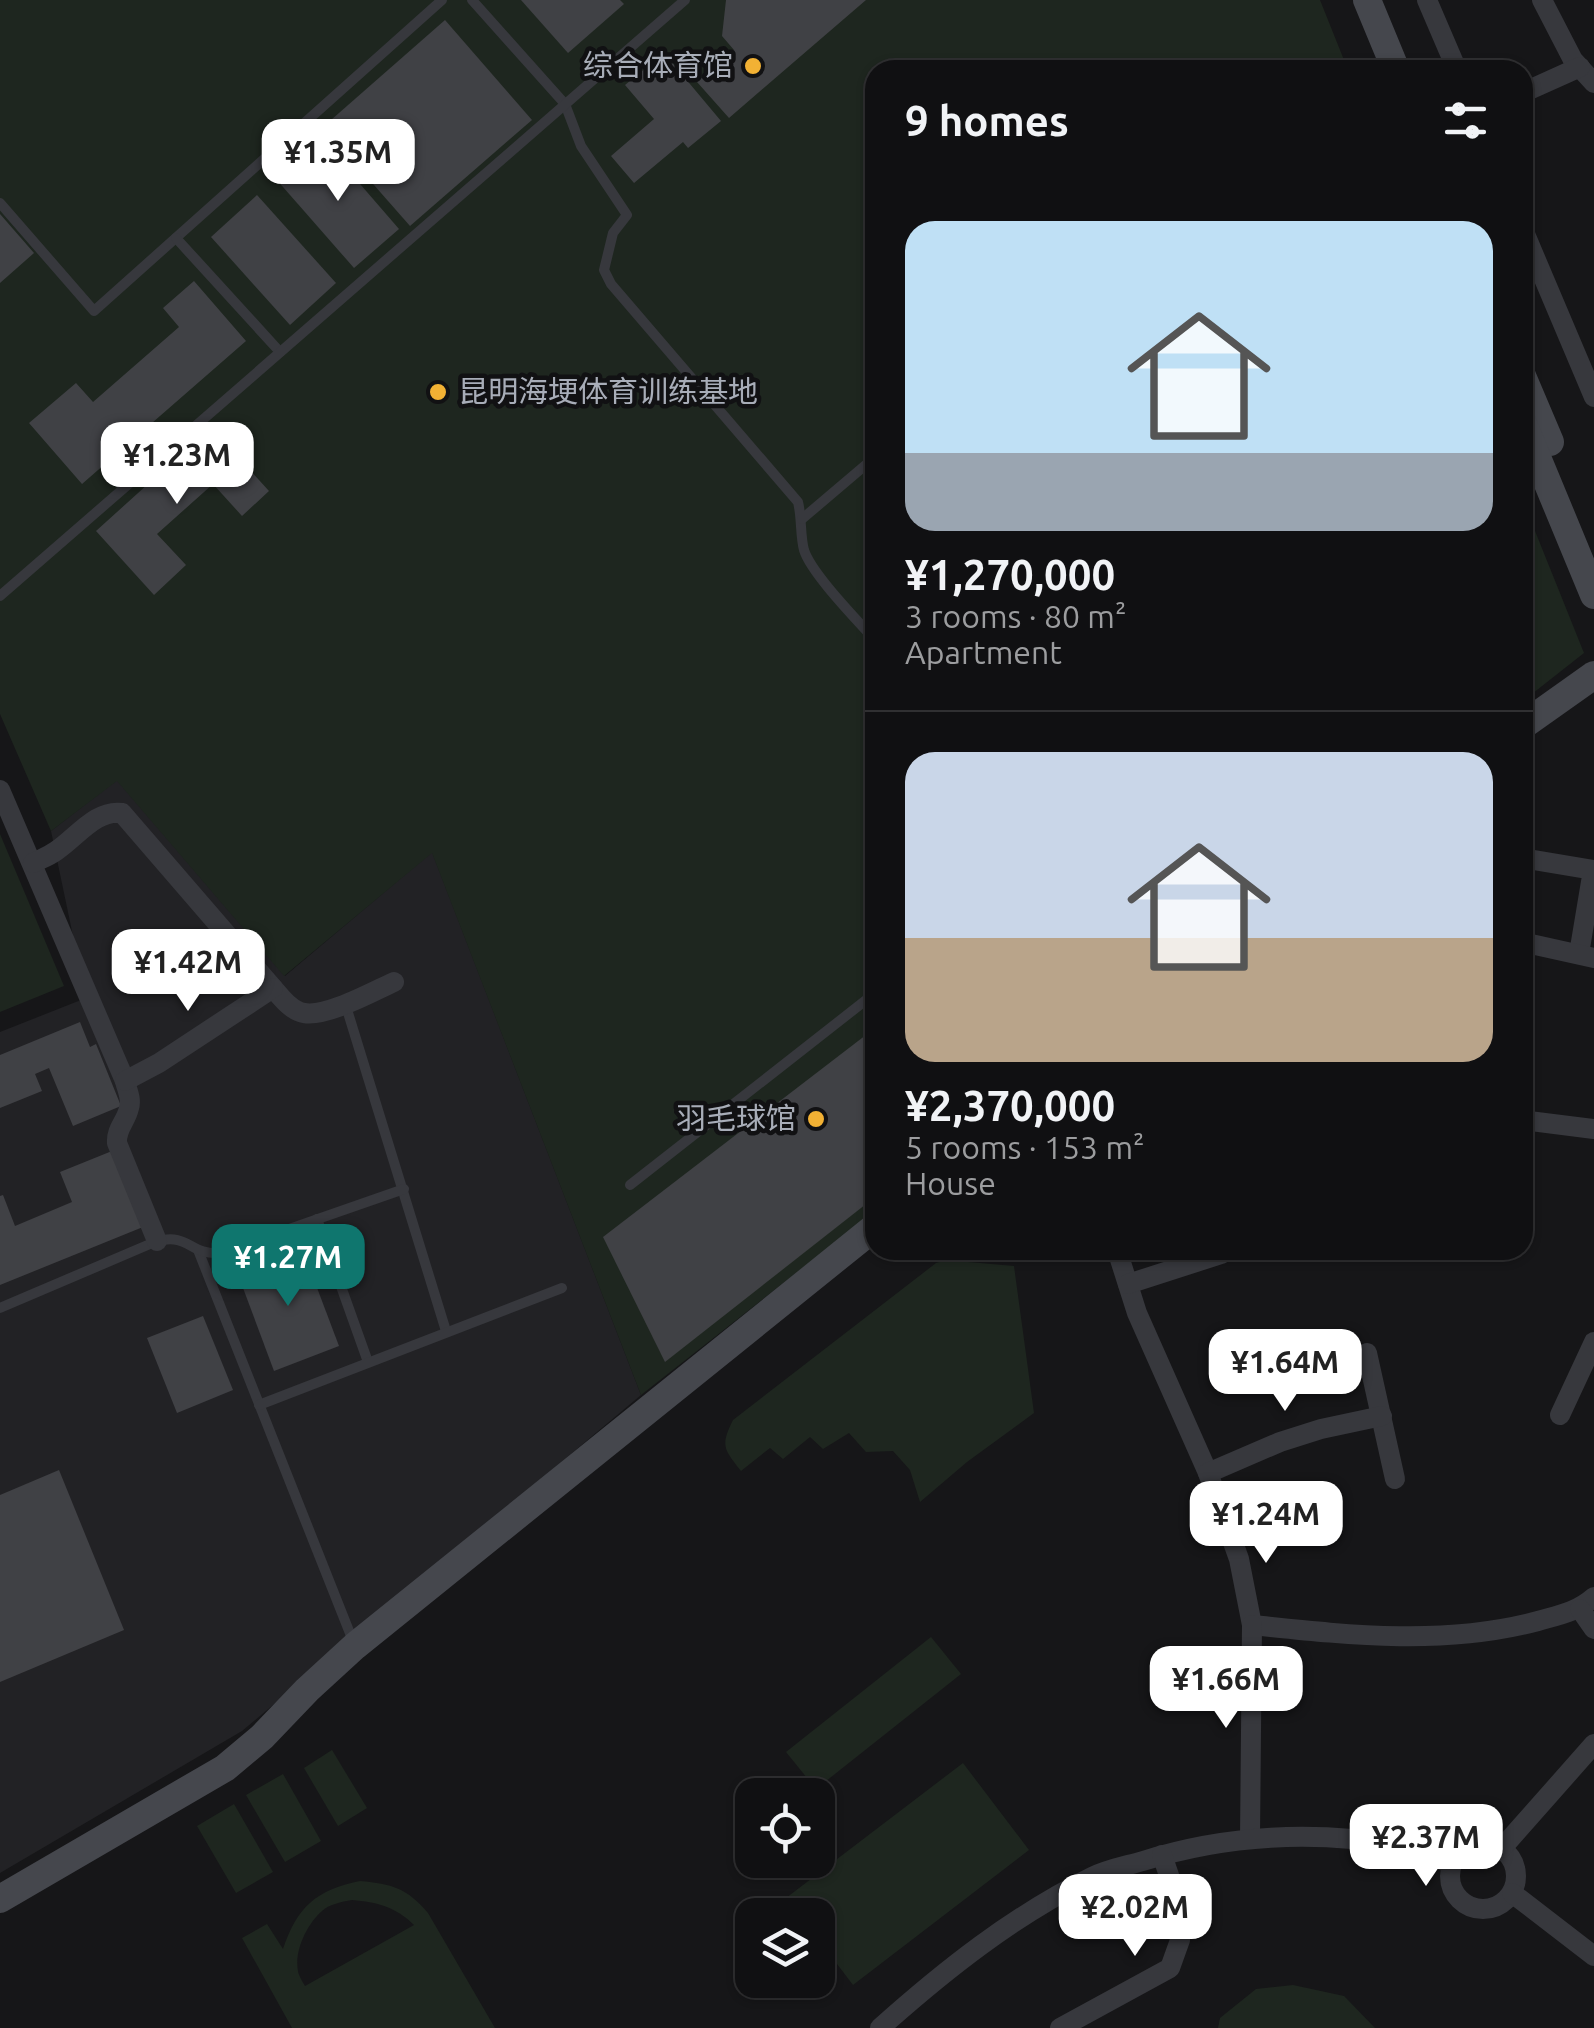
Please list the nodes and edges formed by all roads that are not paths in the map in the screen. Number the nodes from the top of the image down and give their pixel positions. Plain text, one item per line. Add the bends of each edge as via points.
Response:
1 (442, 0) edge
2 (472, 0) edge
3 (685, 0) edge
4 (1350, 0) edge
5 (1368, 0) edge
6 (1427, 0) edge
7 (1542, 0) edge
8 (1374, 60) edge
9 (1392, 60) edge
10 (1452, 60) edge
11 (1587, 75) edge
12 (1533, 90) edge
13 (565, 104) junction
14 (0, 203) edge
15 (176, 238) junction
16 (1533, 253) edge
17 (280, 352) junction
18 (1594, 397) edge
19 (1533, 402) edge
20 (1533, 447) edge
21 (865, 466) edge
22 (802, 519) junction
23 (1594, 549) edge
24 (1594, 594) edge
25 (0, 596) edge
26 (865, 628) edge
27 (1594, 675) edge
28 (1533, 718) edge
29 (0, 790) edge
30 (1533, 860) edge
31 (33, 863) junction
32 (1533, 944) edge
33 (1586, 956) edge
34 (394, 982) dead end
35 (273, 988) junction
36 (865, 1001) edge
37 (345, 1003) junction
38 (124, 1081) junction
39 (1533, 1121) edge
40 (1594, 1129) edge
41 (630, 1186) dead end
42 (404, 1189) junction
43 (317, 1219) junction
44 (865, 1235) edge
45 (157, 1241) junction
46 (198, 1250) junction
47 (1120, 1260) edge
48 (1202, 1260) edge
49 (1128, 1284) junction
50 (562, 1288) dead end
51 (0, 1308) edge
52 (446, 1332) junction
53 (1592, 1351) edge
54 (1367, 1353) dead end
55 (368, 1362) junction
56 (259, 1404) junction
57 (1560, 1415) dead end
58 (1382, 1416) junction
59 (1208, 1473) junction
60 (1395, 1479) dead end
61 (1587, 1603) edge
62 (1252, 1626) junction
63 (1594, 1629) edge
64 (355, 1646) junction
65 (1594, 1744) edge
66 (1250, 1838) junction
67 (1502, 1848) junction
68 (1162, 1855) junction
69 (1452, 1864) junction
70 (1512, 1892) junction
71 (0, 1899) edge
72 (1594, 1956) edge
73 (880, 2028) edge
74 (1060, 2028) edge

1 - 15 lane
2 - 13 lane
3 - 13 lane
4 - 8 street
5 - 9 street
6 - 10 street
7 - 11 street via 1572,60
11 - 12 street
13 - 17 lane
13 - 22 lane via 580,146 628,214 613,233 604,270 611,284 798,502
14 - 15 lane via 94,311
15 - 17 lane
16 - 18 street
17 - 25 lane
19 - 23 street
20 - 24 street
21 - 22 lane
22 - 26 lane via 810,564
27 - 28 street
29 - 31 street
30 - 33 street via 1593,870
31 - 35 street via 98,818 122,813
31 - 38 street
32 - 33 street
34 - 37 street
35 - 37 street via 304,1013
35 - 38 street
36 - 41 lane
37 - 42 lane
38 - 45 street via 130,1108 117,1143
39 - 40 street
42 - 43 lane
42 - 52 lane
43 - 46 lane via 220,1253
43 - 55 lane
44 - 64 street
45 - 46 lane via 180,1238
45 - 51 lane
46 - 56 lane
47 - 49 street
48 - 49 street
49 - 59 street
50 - 52 lane
52 - 55 lane
53 - 57 street
54 - 58 street
55 - 56 lane
56 - 64 lane
58 - 59 street via 1280,1442
58 - 60 street
59 - 62 street via 1239,1559
61 - 62 street via 1513,1628 1421,1638
61 - 63 street
62 - 66 street
64 - 71 street via 225,1768
65 - 67 street
66 - 68 street
66 - 69 street via 1404,1846
67 - 69 street via 1469,1845
67 - 70 street via 1516,1868
68 - 73 street via 1096,1875 1047,1902 970,1952
68 - 74 street via 1180,1940 1170,1968
69 - 70 street via 1450,1882 1464,1904 1490,1909
70 - 72 street

